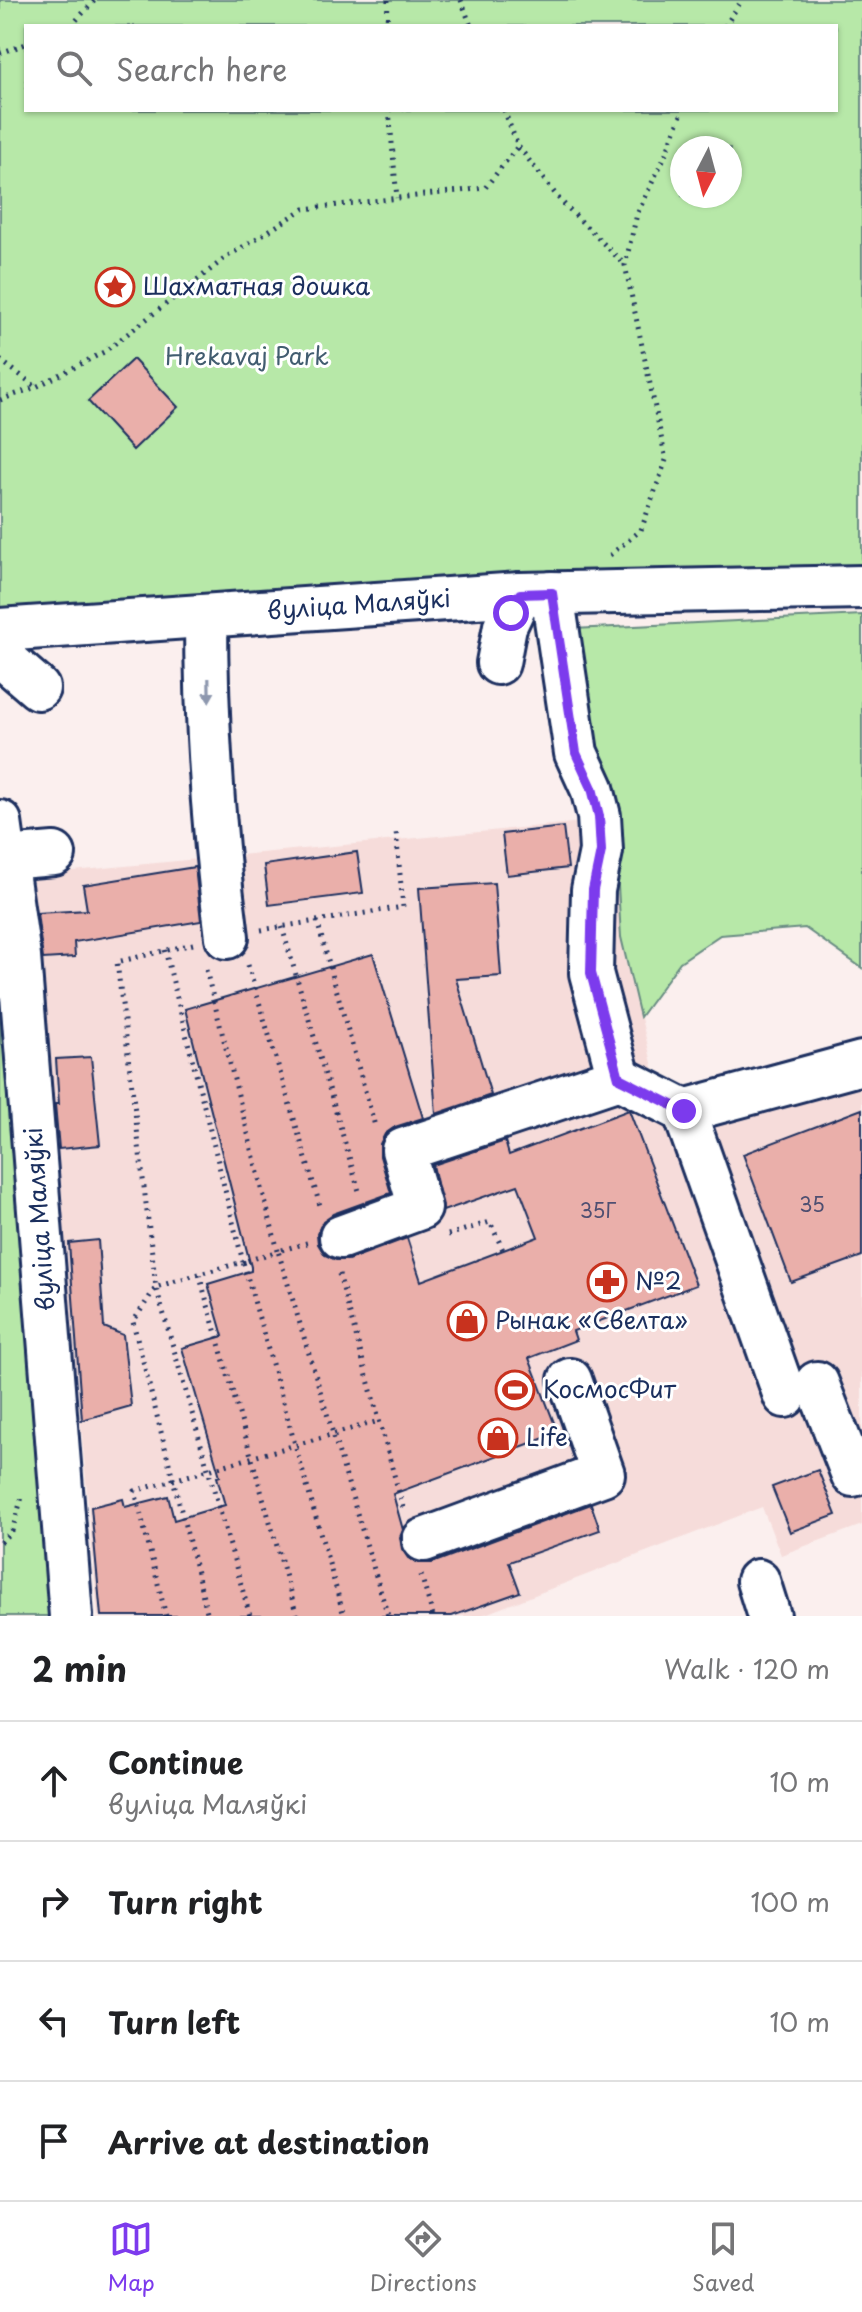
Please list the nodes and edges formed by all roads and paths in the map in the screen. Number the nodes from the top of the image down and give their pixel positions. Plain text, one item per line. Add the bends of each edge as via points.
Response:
1 (95, 0) edge
2 (388, 0) edge
3 (461, 0) edge
4 (742, 0) edge
5 (73, 24) edge
6 (387, 24) edge
7 (470, 24) edge
8 (726, 24) edge
9 (24, 45) edge
10 (0, 53) edge
11 (389, 112) edge
12 (505, 112) edge
13 (682, 112) edge
14 (518, 146) junction
15 (397, 198) junction
16 (625, 265) junction
17 (0, 360) edge
18 (36, 387) junction
19 (0, 400) edge
20 (606, 558) dead end
21 (862, 587) edge
22 (536, 594) junction
23 (206, 616) junction
24 (0, 630) edge
25 (0, 655) edge
26 (498, 663) dead end
27 (38, 688) dead end
28 (396, 831) dead end
29 (3, 840) edge
30 (54, 854) dead end
31 (403, 907) dead end
32 (317, 921) dead end
33 (282, 927) dead end
34 (165, 950) dead end
35 (225, 952) junction
36 (128, 1062) dead end
37 (862, 1063) edge
38 (619, 1078) junction
39 (684, 1111) junction
40 (376, 1127) dead end
41 (470, 1228) dead end
42 (338, 1239) junction
43 (503, 1250) dead end
44 (278, 1251) junction
45 (243, 1262) junction
46 (199, 1274) junction
47 (156, 1287) junction
48 (570, 1380) dead end
49 (379, 1421) junction
50 (333, 1434) junction
51 (295, 1445) junction
52 (251, 1458) junction
53 (208, 1471) junction
54 (853, 1475) dead end
55 (173, 1481) junction
56 (418, 1546) junction
57 (71, 1616) edge
58 (166, 1616) edge
59 (208, 1616) edge
60 (250, 1616) edge
61 (297, 1616) edge
62 (344, 1616) edge
63 (388, 1616) edge
64 (433, 1616) edge

1 - 5 path
2 - 6 path
3 - 7 path
4 - 8 path
9 - 10 path
11 - 15 path
12 - 14 path
13 - 16 path via 637,214
14 - 15 path via 485,188
14 - 16 path via 560,200
15 - 18 path via 304,209 228,256 104,352
16 - 20 path via 666,460 641,530
17 - 18 path
18 - 19 path
21 - 22 street, вуліца Маляўкі
22 - 23 street, вуліца Маляўкі
22 - 26 street via 505,626
22 - 38 street via 576,753 599,816 591,973
23 - 24 street, вуліца Маляўкі
23 -> 35 street via 210,765
25 - 27 street
28 - 31 path
29 - 30 street
29 - 57 street, вуліца Маляўкі via 20,972
32 - 40 path
33 - 42 path
34 - 45 path
35 - 42 path
35 - 44 path
36 - 47 path
37 - 39 street
38 - 39 street
38 - 42 street via 403,1150 420,1208
39 - 54 street via 801,1390
41 - 43 path via 490,1222
42 - 44 path
42 - 49 path
44 - 45 path
44 - 50 path
45 - 46 path
45 - 51 path
46 - 47 path
46 - 52 path
47 - 53 path
47 - 55 path via 133,1322
48 - 56 street via 603,1474
49 - 50 path
49 - 56 path
50 - 51 path
50 - 63 path
51 - 52 path
51 - 62 path
52 - 53 path
52 - 61 path
53 - 55 path
53 - 60 path
55 - 58 path via 135,1491
55 - 59 path
56 - 64 path

